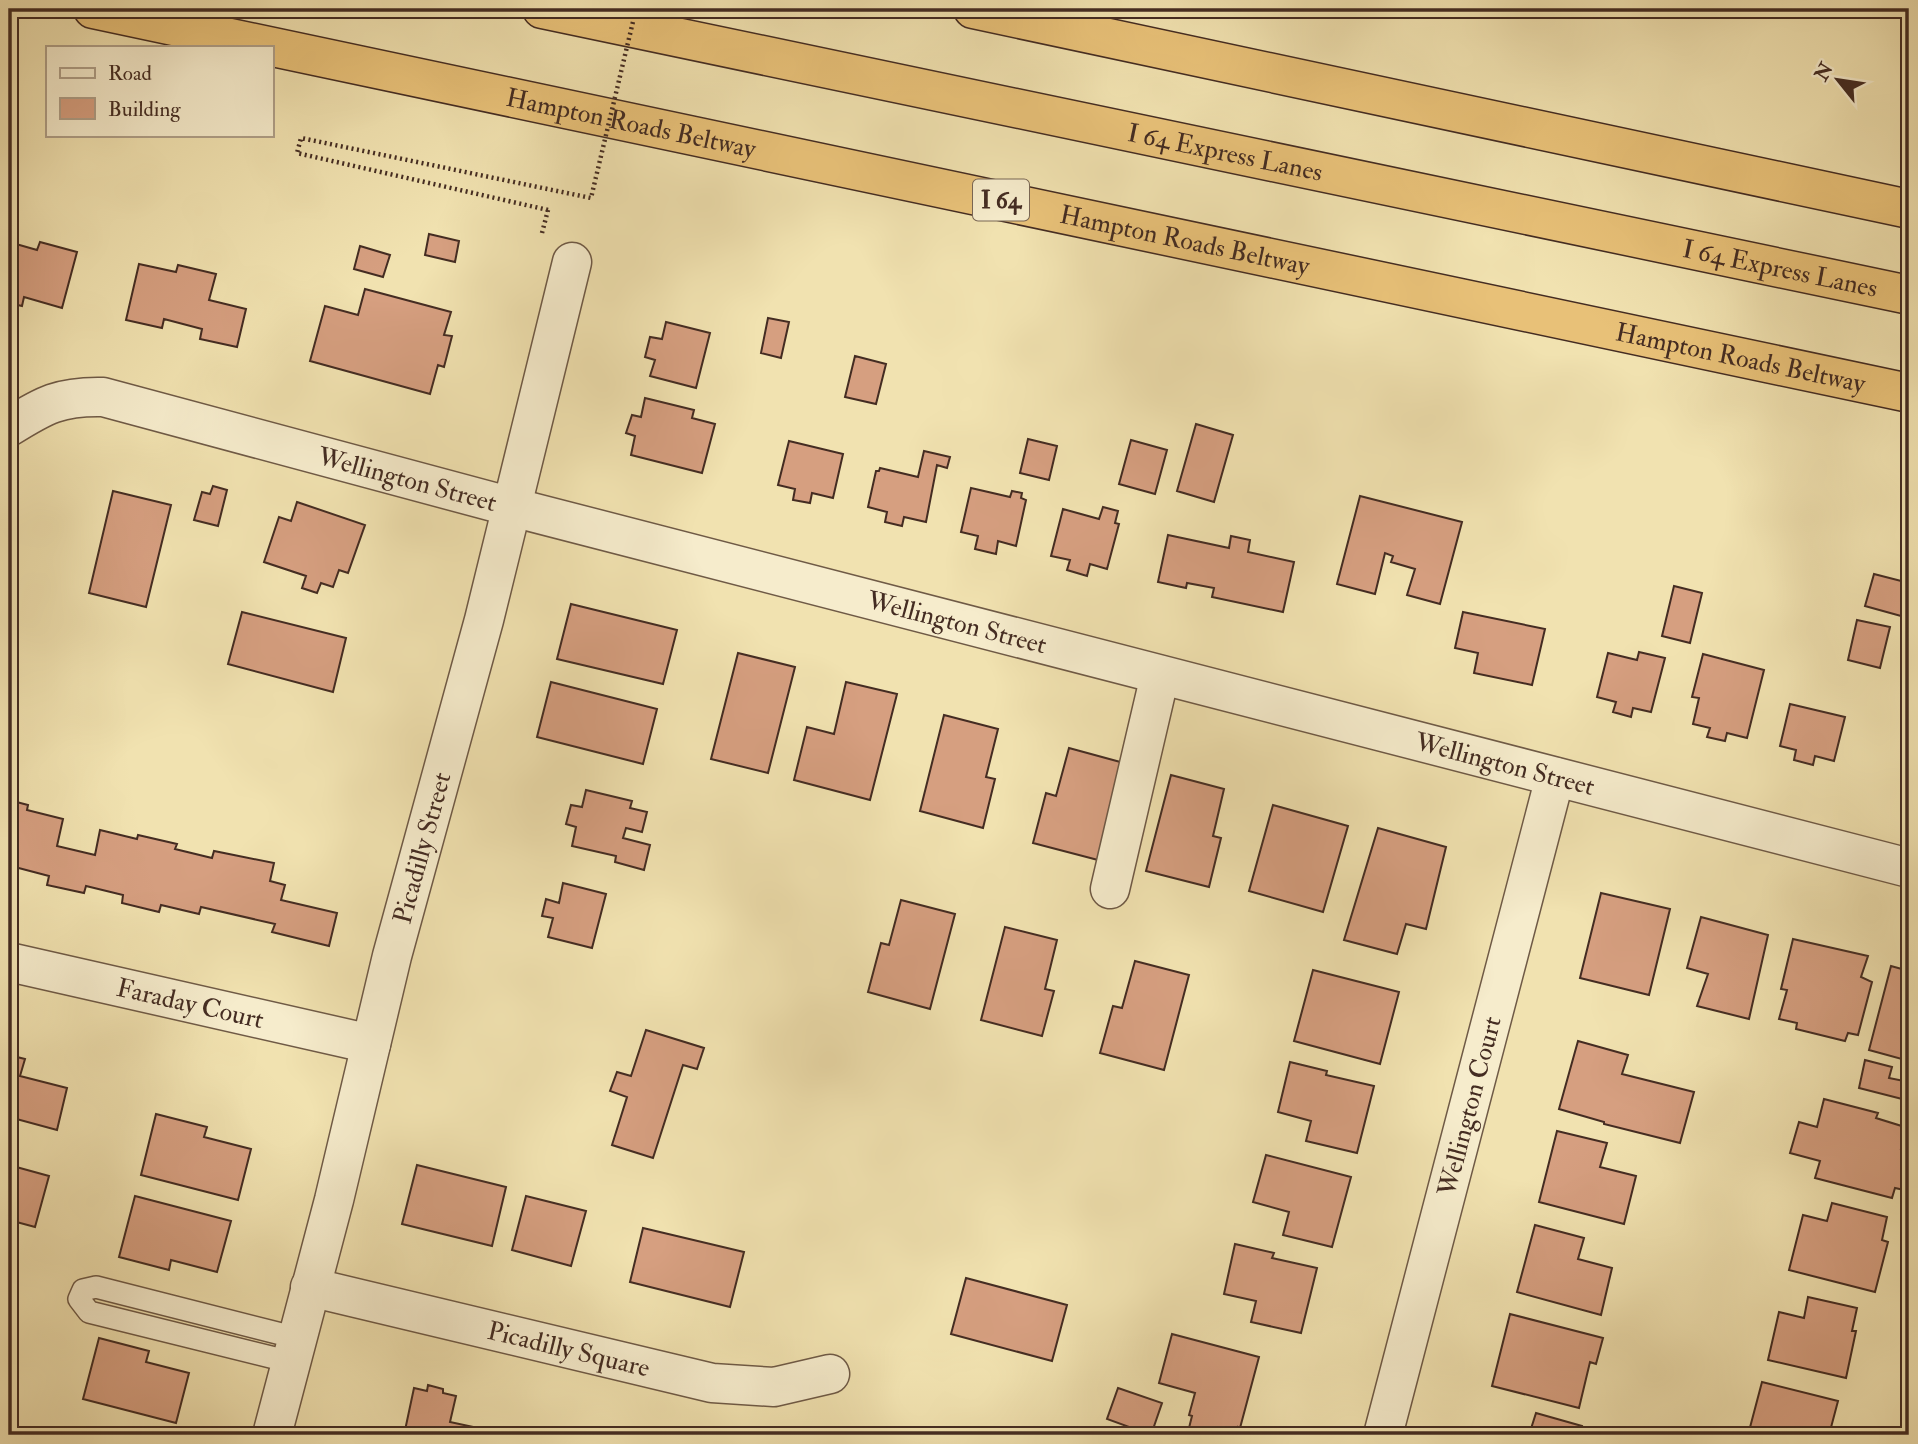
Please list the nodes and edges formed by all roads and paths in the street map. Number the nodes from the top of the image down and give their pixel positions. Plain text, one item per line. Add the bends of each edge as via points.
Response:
1 (93, 9) edge
2 (542, 9) edge
3 (636, 9) edge
4 (973, 9) edge
5 (268, 46) edge
6 (273, 47) edge
7 (1909, 209) edge
8 (548, 210) dead end
9 (572, 262) dead end
10 (1909, 295) edge
11 (1909, 393) edge
12 (9, 426) edge
13 (512, 507) junction
14 (1160, 675) junction
15 (1555, 777) junction
16 (1909, 868) edge
17 (1110, 889) dead end
18 (9, 962) edge
19 (371, 1044) junction
20 (310, 1287) junction
21 (294, 1350) junction
22 (830, 1374) dead end
23 (272, 1435) edge
24 (1383, 1435) edge

1 - 5 highway, Hampton Roads Beltway / I 64
2 - 10 highway, I 64 Express Lanes
3 - 8 path, bridge via 591,198 301,138 297,153
4 - 7 highway
6 - 11 highway, Hampton Roads Beltway / I 64
9 - 13 street, Picadilly Street
12 - 13 street, Wellington Street via 46,404 103,397
13 - 14 street, Wellington Street
13 - 19 street, Picadilly Street
14 - 15 street, Wellington Street
14 - 17 street
15 - 16 street, Wellington Street
15 - 24 street, Wellington Court
18 - 19 street, Faraday Court
19 - 20 street, Picadilly Street
20 - 21 street, Picadilly Street
20 - 22 street, Picadilly Square via 712,1382 774,1387
21 - 21 lane via 96,1287 83,1290 79,1299 89,1312
21 - 23 street, Picadilly Street

